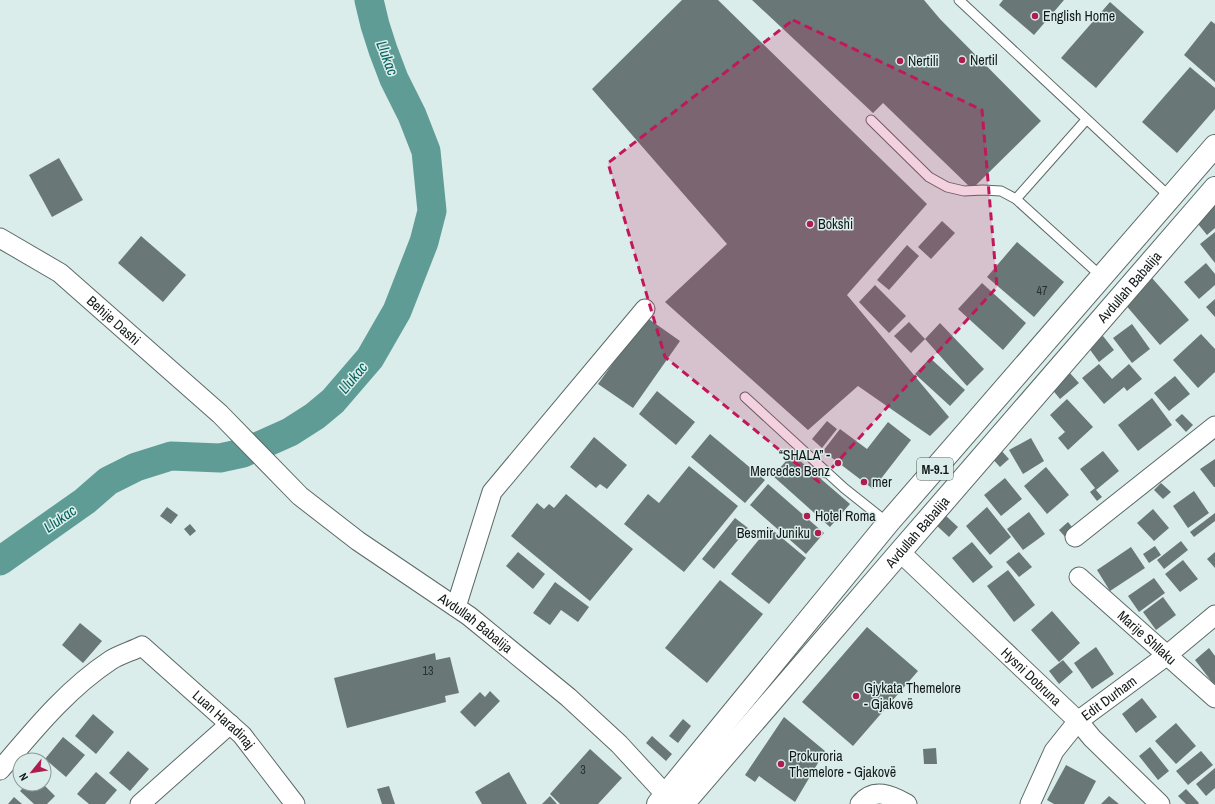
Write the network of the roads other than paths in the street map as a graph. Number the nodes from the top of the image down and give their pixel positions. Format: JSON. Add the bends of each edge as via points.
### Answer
{"nodes":[{"id":1,"x":959,"y":0,"type":"edge"},
{"id":2,"x":871,"y":120,"type":"dead end"},
{"id":3,"x":1086,"y":120,"type":"junction"},
{"id":4,"x":1215,"y":146,"type":"edge"},
{"id":5,"x":1215,"y":188,"type":"edge"},
{"id":6,"x":1170,"y":197,"type":"junction"},
{"id":7,"x":1016,"y":199,"type":"junction"},
{"id":8,"x":0,"y":238,"type":"edge"},
{"id":9,"x":1102,"y":276,"type":"junction"},
{"id":10,"x":645,"y":309,"type":"dead end"},
{"id":11,"x":745,"y":397,"type":"dead end"},
{"id":12,"x":1215,"y":426,"type":"edge"},
{"id":13,"x":271,"y":467,"type":"joint"},
{"id":14,"x":888,"y":523,"type":"junction"},
{"id":15,"x":1075,"y":537,"type":"dead end"},
{"id":16,"x":900,"y":552,"type":"junction"},
{"id":17,"x":1079,"y":577,"type":"dead end"},
{"id":18,"x":456,"y":607,"type":"junction"},
{"id":19,"x":1215,"y":615,"type":"edge"},
{"id":20,"x":1166,"y":656,"type":"junction"},
{"id":21,"x":1215,"y":698,"type":"edge"},
{"id":22,"x":1078,"y":721,"type":"junction"},
{"id":23,"x":230,"y":724,"type":"junction"},
{"id":24,"x":0,"y":770,"type":"edge"},
{"id":25,"x":669,"y":801,"type":"edge"},
{"id":26,"x":140,"y":804,"type":"edge"},
{"id":27,"x":295,"y":804,"type":"edge"},
{"id":28,"x":860,"y":804,"type":"edge"},
{"id":29,"x":907,"y":804,"type":"edge"},
{"id":30,"x":1030,"y":804,"type":"edge"},
{"id":31,"x":1160,"y":804,"type":"edge"}],
"edges":[{"from":1,"to":3,"type":"lane"},
{"from":2,"to":7,"type":"lane","via":[[929,176],[947,187],[964,191],[1001,191]]},
{"from":3,"to":6,"type":"lane"},
{"from":3,"to":7,"type":"lane"},
{"from":4,"to":6,"type":"main road","name":"Avdullah Babalija","number":"M-9.1"},
{"from":5,"to":16,"type":"main road","name":"Avdullah Babalija","number":"M-9.1"},
{"from":6,"to":9,"type":"main road","name":"Avdullah Babalija","number":"M-9.1"},
{"from":7,"to":9,"type":"lane"},
{"from":8,"to":13,"type":"street","name":"Behije Dashi","via":[[60,273],[220,414]]},
{"from":9,"to":14,"type":"main road","name":"Avdullah Babalija","number":"M-9.1"},
{"from":10,"to":18,"type":"street","via":[[492,492]]},
{"from":11,"to":14,"type":"lane","name":"Avdullah Babalija","via":[[844,488]]},
{"from":12,"to":15,"type":"street"},
{"from":13,"to":18,"type":"street","name":"Avdullah Babalija","via":[[300,496],[358,542]]},
{"from":14,"to":25,"type":"main road","name":"Avdullah Babalija","number":"M-9.1"},
{"from":16,"to":22,"type":"street","name":"Hysni Dobruna"},
{"from":16,"to":25,"type":"main road","name":"Avdullah Babalija","number":"M-9.1"},
{"from":17,"to":20,"type":"street","name":"Marije Shllaku"},
{"from":18,"to":25,"type":"street","name":"Avdullah Babalija","via":[[568,696],[619,744]]},
{"from":19,"to":20,"type":"street","name":"Edit Durham"},
{"from":20,"to":21,"type":"street","name":"Marije Shllaku"},
{"from":20,"to":22,"type":"street","name":"Edit Durham"},
{"from":22,"to":30,"type":"street","name":"Edit Durham","via":[[1054,751]]},
{"from":22,"to":31,"type":"street","name":"Hysni Dobruna"},
{"from":23,"to":24,"type":"street","name":"Luan Haradinaj","via":[[142,646],[113,660],[81,682],[45,717]]},
{"from":23,"to":26,"type":"street"},
{"from":23,"to":27,"type":"street","name":"Luan Haradinaj","via":[[242,735]]},
{"from":28,"to":29,"type":"street","via":[[866,798],[883,793]]}]}
